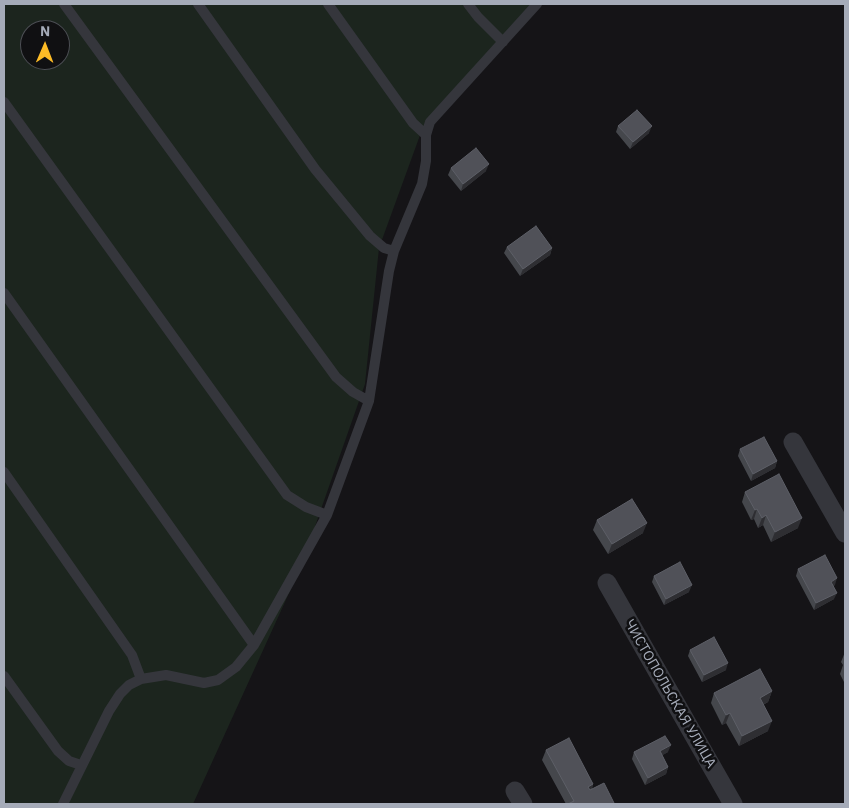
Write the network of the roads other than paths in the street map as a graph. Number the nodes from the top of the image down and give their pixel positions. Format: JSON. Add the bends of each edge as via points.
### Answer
{"nodes":[{"id":1,"x":64,"y":4,"type":"edge"},
{"id":2,"x":198,"y":4,"type":"edge"},
{"id":3,"x":328,"y":4,"type":"edge"},
{"id":4,"x":468,"y":4,"type":"edge"},
{"id":5,"x":537,"y":4,"type":"edge"},
{"id":6,"x":503,"y":42,"type":"junction"},
{"id":7,"x":4,"y":102,"type":"edge"},
{"id":8,"x":426,"y":135,"type":"junction"},
{"id":9,"x":394,"y":251,"type":"junction"},
{"id":10,"x":4,"y":294,"type":"edge"},
{"id":11,"x":368,"y":400,"type":"junction"},
{"id":12,"x":793,"y":442,"type":"dead end"},
{"id":13,"x":4,"y":472,"type":"edge"},
{"id":14,"x":327,"y":515,"type":"junction"},
{"id":15,"x":845,"y":533,"type":"edge"},
{"id":16,"x":607,"y":583,"type":"dead end"},
{"id":17,"x":254,"y":645,"type":"junction"},
{"id":18,"x":4,"y":676,"type":"edge"},
{"id":19,"x":141,"y":679,"type":"junction"},
{"id":20,"x":81,"y":766,"type":"junction"},
{"id":21,"x":64,"y":804,"type":"edge"},
{"id":22,"x":734,"y":804,"type":"edge"}],
"edges":[{"from":1,"to":11,"type":"lane","via":[[336,377]]},
{"from":2,"to":9,"type":"lane","via":[[321,176],[370,236],[384,248]]},
{"from":3,"to":8,"type":"lane","via":[[413,123]]},
{"from":4,"to":6,"type":"lane"},
{"from":5,"to":6,"type":"lane"},
{"from":6,"to":8,"type":"lane","via":[[430,122]]},
{"from":7,"to":14,"type":"lane","via":[[287,495]]},
{"from":8,"to":9,"type":"lane","via":[[422,184]]},
{"from":9,"to":11,"type":"lane"},
{"from":10,"to":17,"type":"lane"},
{"from":11,"to":14,"type":"lane"},
{"from":12,"to":15,"type":"street"},
{"from":13,"to":19,"type":"lane","via":[[132,655]]},
{"from":14,"to":17,"type":"lane"},
{"from":16,"to":22,"type":"street","name":"ЧИСТОПОЛЬСКАЯ УЛИЦА"},
{"from":17,"to":19,"type":"lane","via":[[236,667],[218,680],[204,684],[166,674]]},
{"from":18,"to":20,"type":"lane","via":[[58,751]]},
{"from":19,"to":20,"type":"lane","via":[[120,694]]},
{"from":20,"to":21,"type":"lane"}]}
